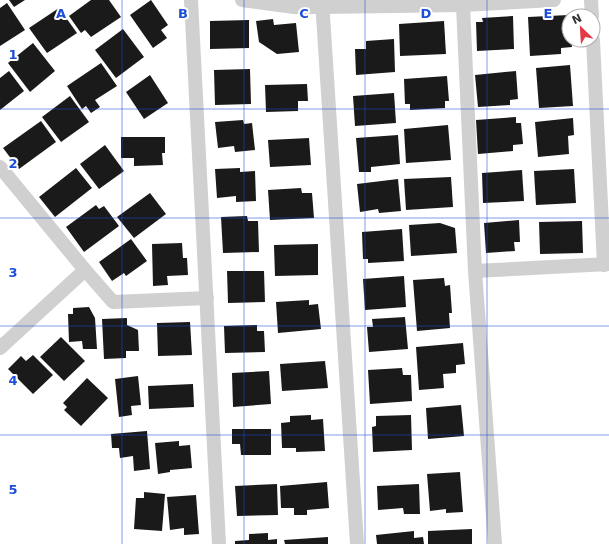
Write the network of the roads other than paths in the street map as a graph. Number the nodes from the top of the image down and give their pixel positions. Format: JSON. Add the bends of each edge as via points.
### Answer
{"nodes":[{"id":1,"x":191,"y":0,"type":"edge"},
{"id":2,"x":242,"y":0,"type":"edge"},
{"id":3,"x":554,"y":0,"type":"edge"},
{"id":4,"x":322,"y":3,"type":"edge"},
{"id":5,"x":463,"y":5,"type":"junction"},
{"id":6,"x":594,"y":48,"type":"edge"},
{"id":7,"x":0,"y":166,"type":"edge"},
{"id":8,"x":607,"y":264,"type":"edge"},
{"id":9,"x":85,"y":270,"type":"junction"},
{"id":10,"x":475,"y":271,"type":"junction"},
{"id":11,"x":207,"y":298,"type":"junction"},
{"id":12,"x":0,"y":348,"type":"edge"},
{"id":13,"x":219,"y":544,"type":"edge"},
{"id":14,"x":357,"y":544,"type":"edge"},
{"id":15,"x":495,"y":544,"type":"edge"}],
"edges":[{"from":1,"to":11,"type":"lane"},
{"from":2,"to":4,"type":"lane","via":[[294,7]]},
{"from":3,"to":5,"type":"lane"},
{"from":4,"to":5,"type":"lane"},
{"from":4,"to":14,"type":"lane"},
{"from":5,"to":10,"type":"lane"},
{"from":6,"to":8,"type":"lane"},
{"from":7,"to":9,"type":"lane"},
{"from":8,"to":10,"type":"lane"},
{"from":9,"to":11,"type":"lane","via":[[113,302]]},
{"from":9,"to":12,"type":"lane"},
{"from":10,"to":15,"type":"lane"},
{"from":11,"to":13,"type":"lane"}]}
